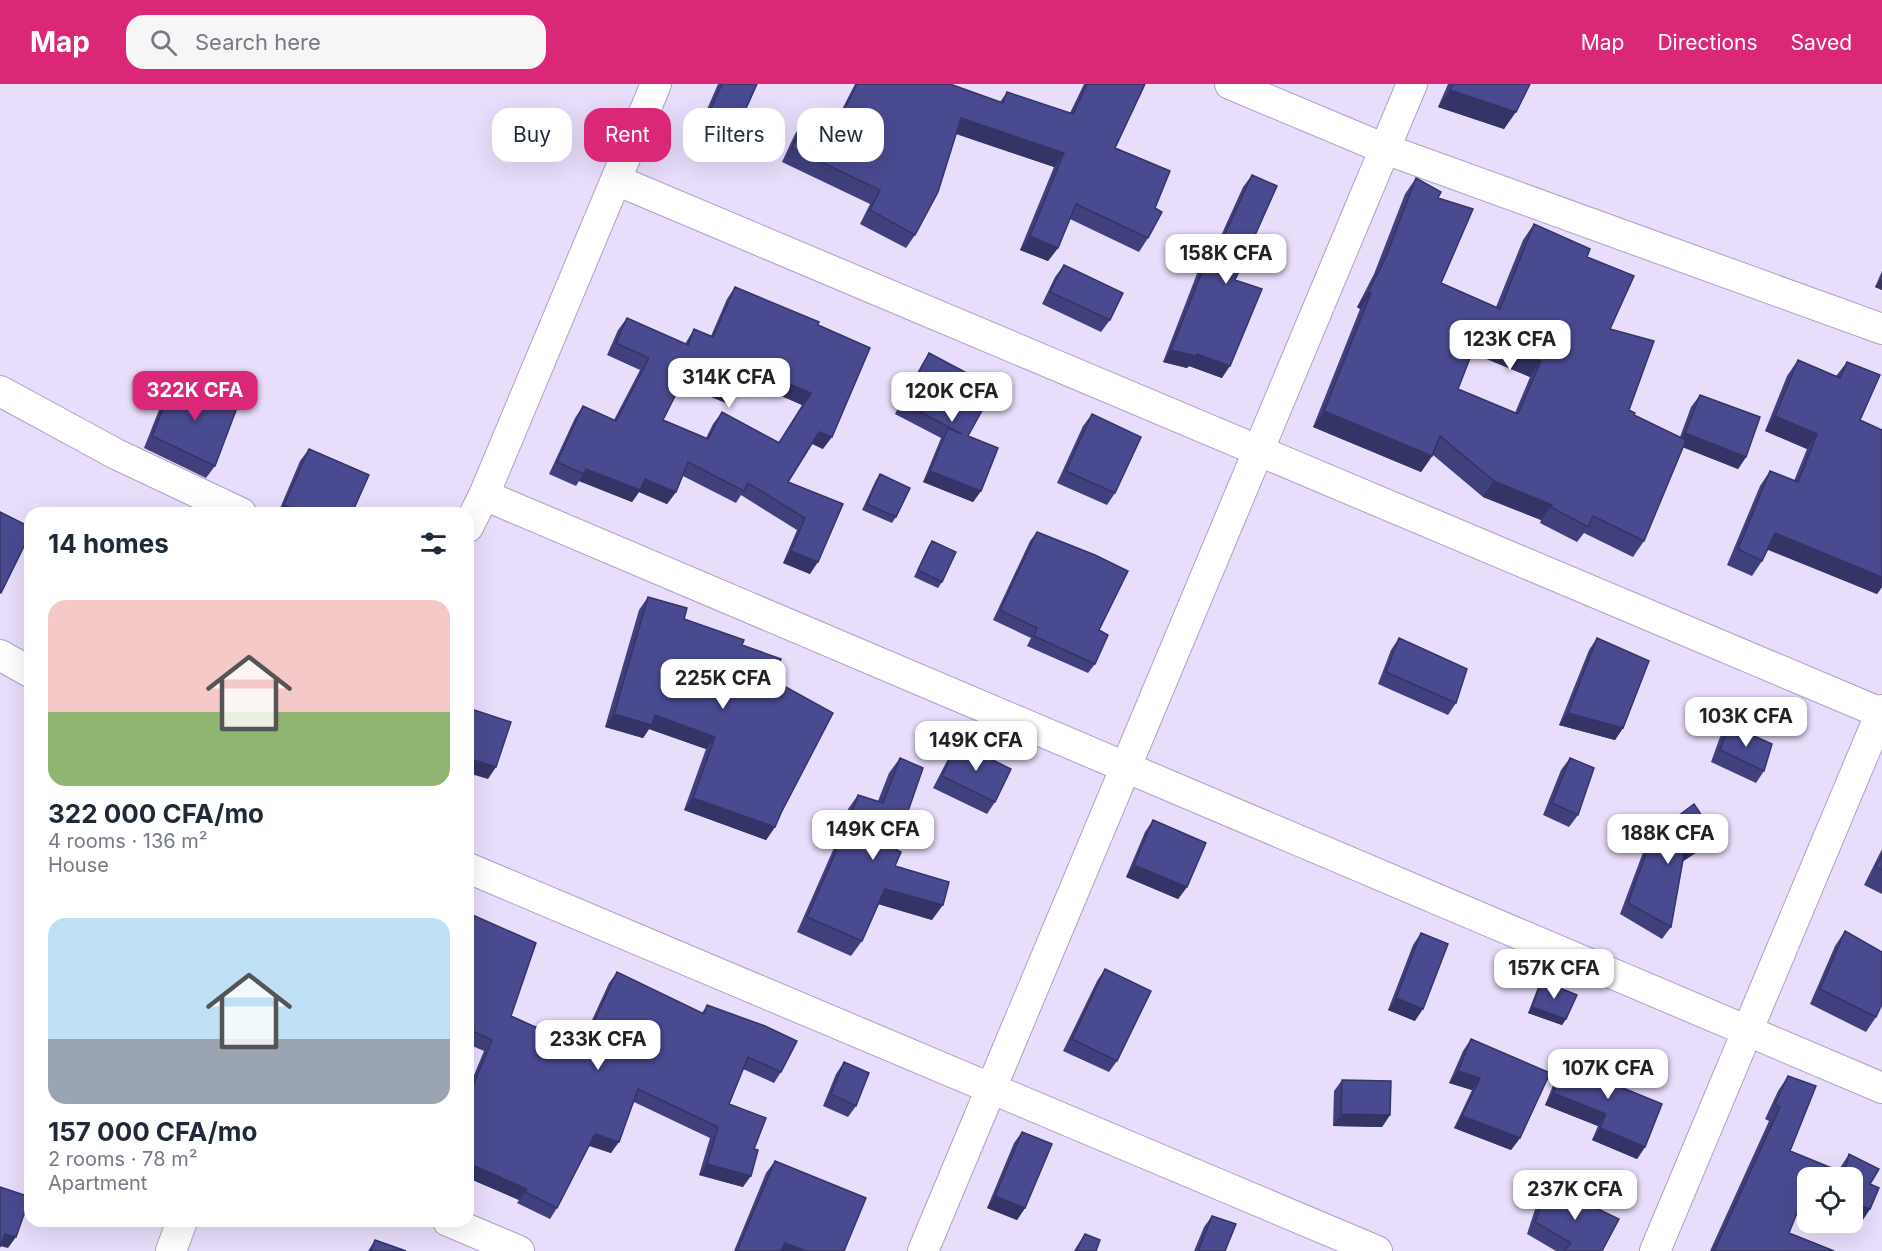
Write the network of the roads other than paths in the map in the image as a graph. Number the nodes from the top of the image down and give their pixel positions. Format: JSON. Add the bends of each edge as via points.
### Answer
{"nodes":[{"id":1,"x":1230,"y":84,"type":"edge"},
{"id":2,"x":1412,"y":84,"type":"edge"},
{"id":3,"x":652,"y":85,"type":"edge"},
{"id":4,"x":1385,"y":149,"type":"junction"},
{"id":5,"x":616,"y":180,"type":"junction"},
{"id":6,"x":1882,"y":329,"type":"edge"},
{"id":7,"x":0,"y":391,"type":"edge"},
{"id":8,"x":1259,"y":451,"type":"junction"},
{"id":9,"x":484,"y":495,"type":"junction"},
{"id":10,"x":228,"y":507,"type":"edge"},
{"id":11,"x":474,"y":515,"type":"edge"},
{"id":12,"x":0,"y":655,"type":"edge"},
{"id":13,"x":24,"y":669,"type":"edge"},
{"id":14,"x":1881,"y":711,"type":"edge"},
{"id":15,"x":1126,"y":767,"type":"junction"},
{"id":16,"x":474,"y":871,"type":"edge"},
{"id":17,"x":1748,"y":1030,"type":"junction"},
{"id":18,"x":1882,"y":1088,"type":"edge"},
{"id":19,"x":991,"y":1089,"type":"junction"},
{"id":20,"x":180,"y":1227,"type":"edge"},
{"id":21,"x":462,"y":1227,"type":"edge"},
{"id":22,"x":171,"y":1251,"type":"edge"},
{"id":23,"x":519,"y":1251,"type":"edge"},
{"id":24,"x":923,"y":1251,"type":"edge"},
{"id":25,"x":1377,"y":1251,"type":"edge"},
{"id":26,"x":1655,"y":1251,"type":"edge"}],
"edges":[{"from":1,"to":4,"type":"street"},
{"from":2,"to":4,"type":"street"},
{"from":3,"to":5,"type":"street"},
{"from":4,"to":6,"type":"street"},
{"from":4,"to":8,"type":"street"},
{"from":5,"to":8,"type":"street"},
{"from":5,"to":9,"type":"street"},
{"from":7,"to":10,"type":"street","via":[[116,454]]},
{"from":8,"to":14,"type":"street"},
{"from":8,"to":15,"type":"street"},
{"from":9,"to":11,"type":"street"},
{"from":9,"to":15,"type":"street"},
{"from":12,"to":13,"type":"street"},
{"from":14,"to":17,"type":"street"},
{"from":15,"to":17,"type":"street"},
{"from":15,"to":19,"type":"street"},
{"from":16,"to":19,"type":"street"},
{"from":17,"to":18,"type":"street"},
{"from":17,"to":26,"type":"street"},
{"from":19,"to":24,"type":"street"},
{"from":19,"to":25,"type":"street"},
{"from":20,"to":22,"type":"street"},
{"from":21,"to":23,"type":"street"}]}
